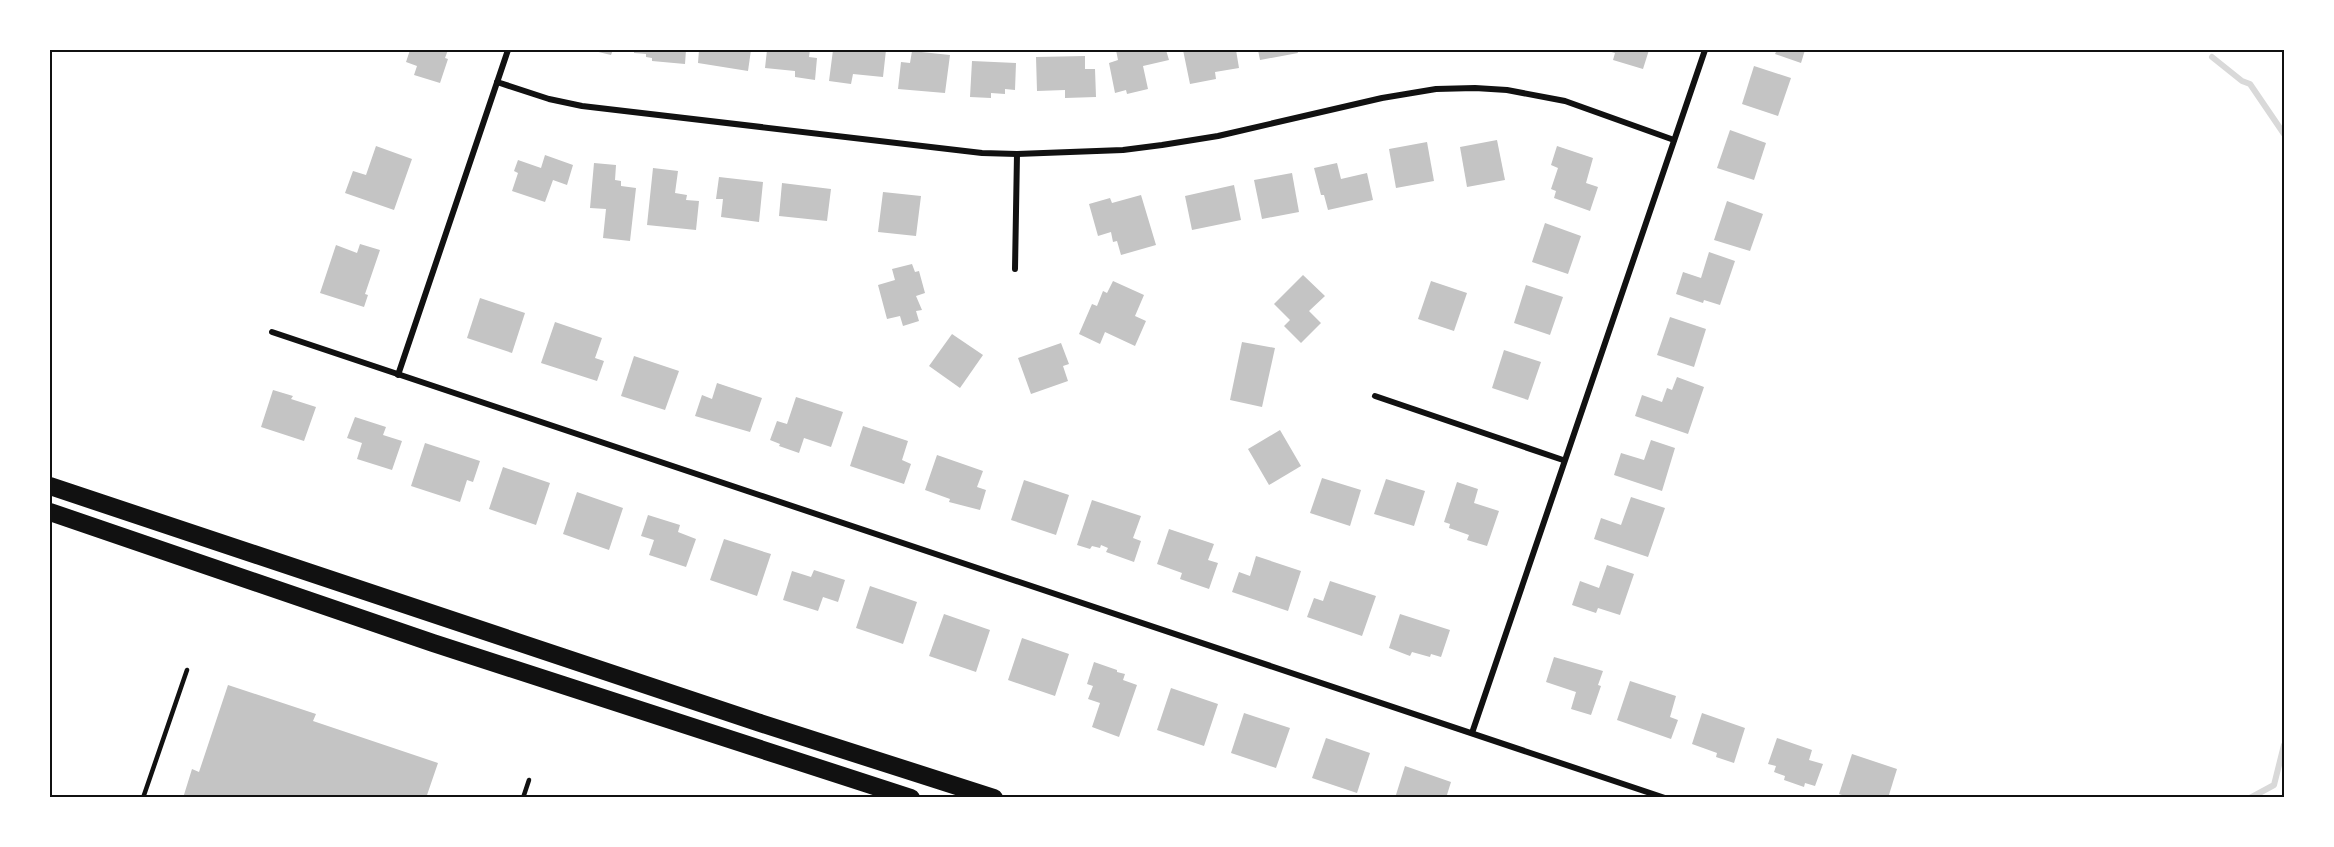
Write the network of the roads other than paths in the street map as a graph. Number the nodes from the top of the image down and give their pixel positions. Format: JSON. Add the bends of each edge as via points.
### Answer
{"nodes":[{"id":1,"x":508,"y":50,"type":"edge"},
{"id":2,"x":1705,"y":50,"type":"edge"},
{"id":3,"x":497,"y":82,"type":"junction"},
{"id":4,"x":1674,"y":140,"type":"junction"},
{"id":5,"x":1017,"y":154,"type":"junction"},
{"id":6,"x":1015,"y":269,"type":"dead end"},
{"id":7,"x":272,"y":332,"type":"dead end"},
{"id":8,"x":398,"y":375,"type":"junction"},
{"id":9,"x":1375,"y":396,"type":"dead end"},
{"id":10,"x":1563,"y":460,"type":"junction"},
{"id":11,"x":50,"y":486,"type":"edge"},
{"id":12,"x":50,"y":512,"type":"edge"},
{"id":13,"x":187,"y":670,"type":"dead end"},
{"id":14,"x":1472,"y":733,"type":"junction"},
{"id":15,"x":529,"y":780,"type":"dead end"},
{"id":16,"x":143,"y":798,"type":"edge"},
{"id":17,"x":523,"y":798,"type":"edge"},
{"id":18,"x":911,"y":798,"type":"edge"},
{"id":19,"x":994,"y":798,"type":"edge"},
{"id":20,"x":1665,"y":798,"type":"edge"}],
"edges":[{"from":1,"to":3,"type":"street"},
{"from":2,"to":4,"type":"street"},
{"from":3,"to":5,"type":"street","via":[[549,99],[632,113]]},
{"from":3,"to":8,"type":"street"},
{"from":4,"to":5,"type":"street","via":[[1565,101],[1475,88],[1436,89],[1383,98],[1162,145]]},
{"from":4,"to":10,"type":"street"},
{"from":5,"to":6,"type":"street"},
{"from":7,"to":8,"type":"street"},
{"from":8,"to":14,"type":"street"},
{"from":9,"to":10,"type":"street"},
{"from":10,"to":14,"type":"street"},
{"from":11,"to":19,"type":"highway"},
{"from":12,"to":18,"type":"highway","via":[[434,643]]},
{"from":13,"to":16,"type":"lane"},
{"from":14,"to":20,"type":"street"},
{"from":15,"to":17,"type":"lane"}]}
